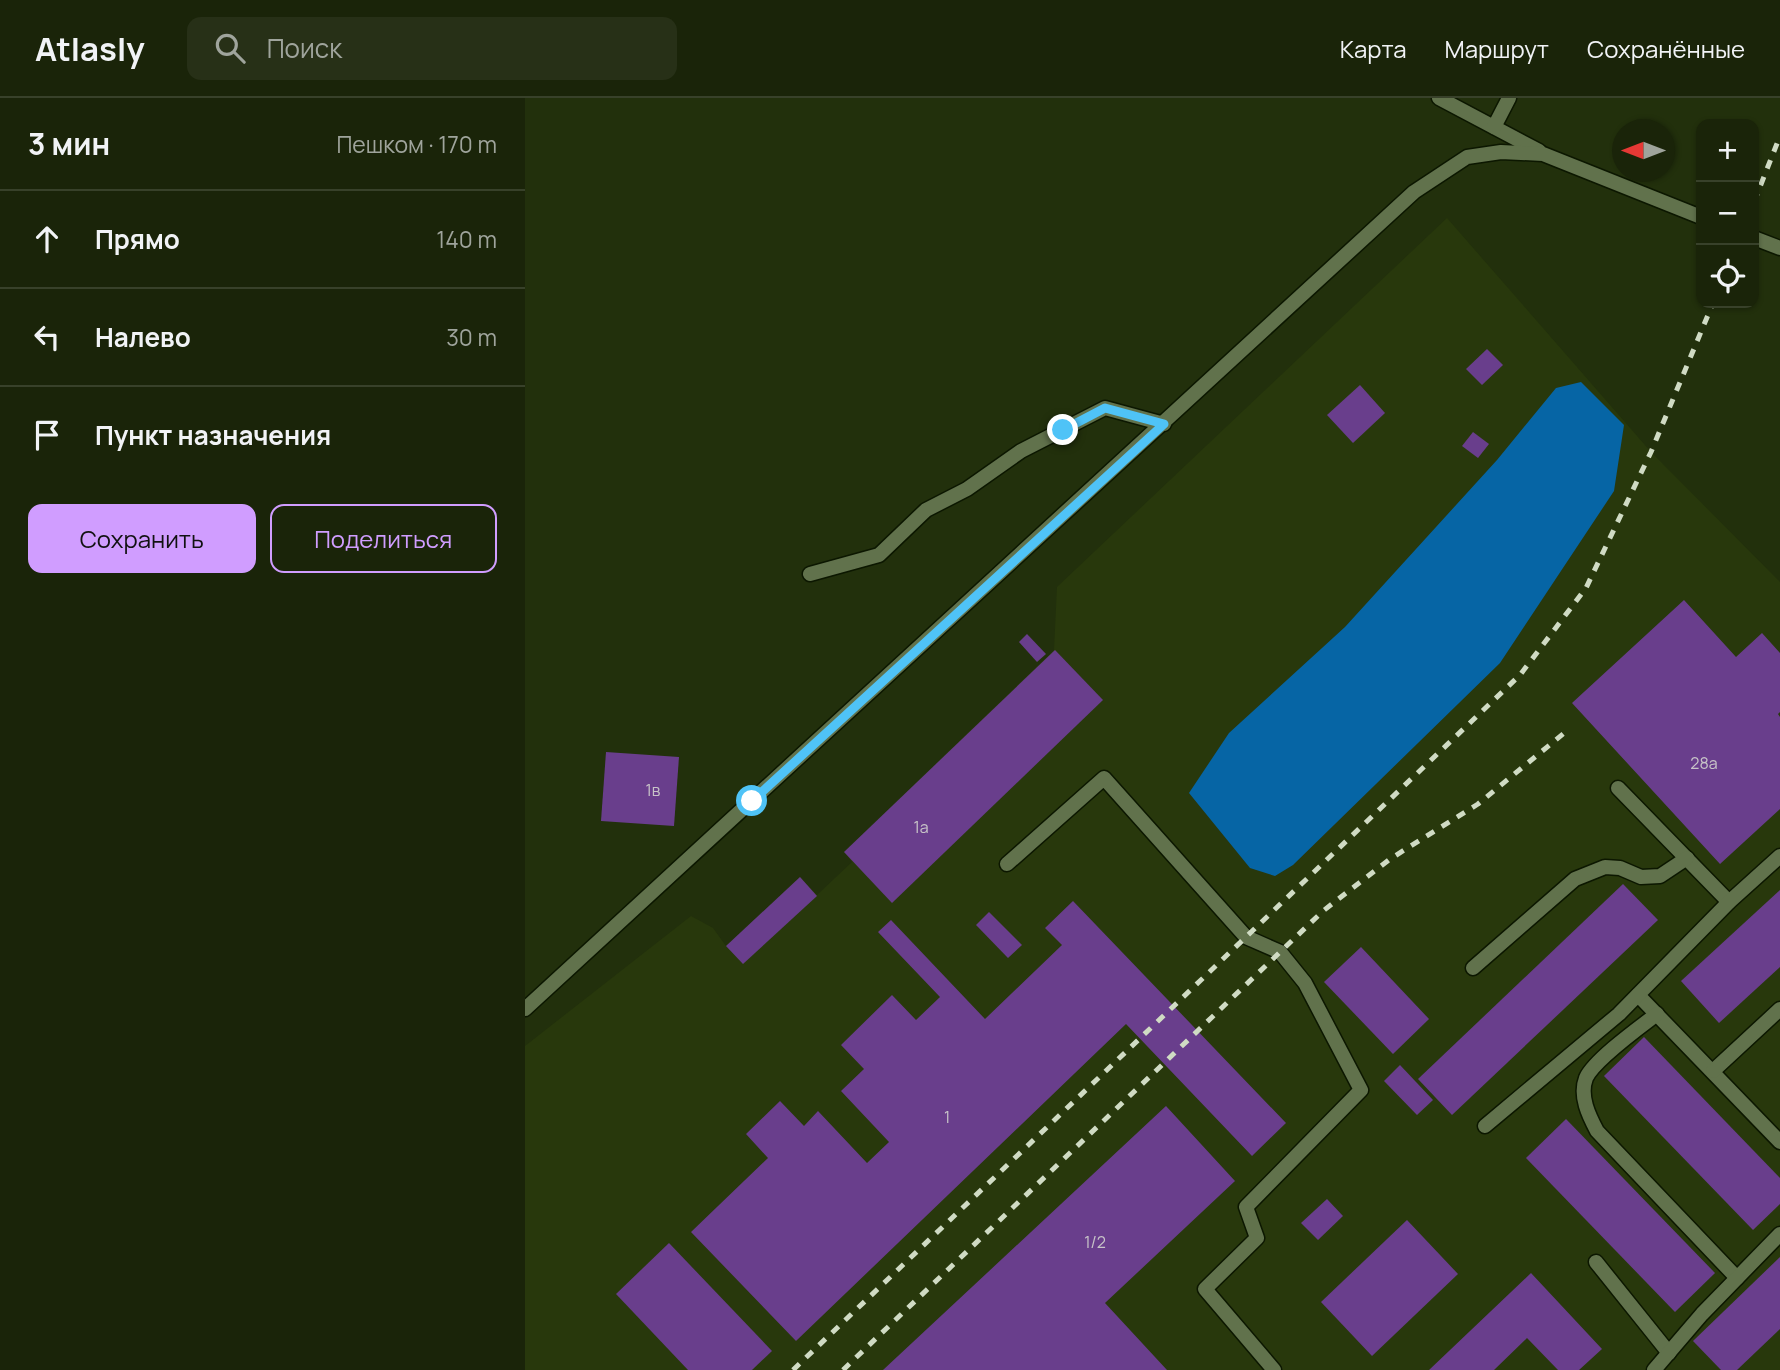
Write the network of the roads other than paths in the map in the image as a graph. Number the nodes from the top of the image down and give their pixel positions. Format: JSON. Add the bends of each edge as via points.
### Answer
{"nodes":[{"id":1,"x":1439,"y":98,"type":"edge"},
{"id":2,"x":1509,"y":98,"type":"edge"},
{"id":3,"x":1494,"y":127,"type":"junction"},
{"id":4,"x":1543,"y":154,"type":"junction"},
{"id":5,"x":1696,"y":215,"type":"edge"},
{"id":6,"x":1759,"y":240,"type":"edge"},
{"id":7,"x":1780,"y":248,"type":"edge"},
{"id":8,"x":1164,"y":424,"type":"junction"},
{"id":9,"x":810,"y":574,"type":"dead end"},
{"id":10,"x":1618,"y":788,"type":"dead end"},
{"id":11,"x":1780,"y":856,"type":"edge"},
{"id":12,"x":1687,"y":858,"type":"junction"},
{"id":13,"x":1007,"y":864,"type":"dead end"},
{"id":14,"x":1729,"y":902,"type":"junction"},
{"id":15,"x":1473,"y":968,"type":"dead end"},
{"id":16,"x":1638,"y":995,"type":"junction"},
{"id":17,"x":525,"y":1009,"type":"edge"},
{"id":18,"x":1780,"y":1009,"type":"edge"},
{"id":19,"x":1657,"y":1014,"type":"junction"},
{"id":20,"x":1713,"y":1071,"type":"junction"},
{"id":21,"x":1485,"y":1126,"type":"dead end"},
{"id":22,"x":1780,"y":1142,"type":"edge"},
{"id":23,"x":1780,"y":1234,"type":"edge"},
{"id":24,"x":1596,"y":1262,"type":"dead end"},
{"id":25,"x":1737,"y":1278,"type":"junction"},
{"id":26,"x":1669,"y":1353,"type":"junction"},
{"id":27,"x":1274,"y":1370,"type":"edge"},
{"id":28,"x":1654,"y":1370,"type":"edge"}],
"edges":[{"from":1,"to":3,"type":"lane"},
{"from":2,"to":3,"type":"lane"},
{"from":3,"to":4,"type":"lane"},
{"from":4,"to":5,"type":"lane"},
{"from":4,"to":8,"type":"lane","via":[[1501,152],[1467,157],[1414,192]]},
{"from":6,"to":7,"type":"lane"},
{"from":8,"to":9,"type":"lane","via":[[1105,408],[1021,451],[967,489],[926,510],[879,555]]},
{"from":8,"to":17,"type":"lane"},
{"from":10,"to":12,"type":"lane"},
{"from":11,"to":14,"type":"lane"},
{"from":12,"to":14,"type":"lane"},
{"from":12,"to":15,"type":"lane","via":[[1660,876],[1641,877],[1605,867],[1575,879]]},
{"from":13,"to":27,"type":"lane","via":[[1104,779],[1246,937],[1280,952],[1305,982],[1361,1090],[1246,1208],[1257,1238],[1205,1289]]},
{"from":14,"to":16,"type":"lane"},
{"from":16,"to":19,"type":"lane"},
{"from":16,"to":21,"type":"lane"},
{"from":18,"to":20,"type":"lane"},
{"from":19,"to":20,"type":"lane"},
{"from":19,"to":25,"type":"lane","via":[[1586,1079],[1586,1111],[1597,1131]]},
{"from":20,"to":22,"type":"lane"},
{"from":23,"to":25,"type":"lane"},
{"from":24,"to":26,"type":"lane"},
{"from":25,"to":26,"type":"lane"},
{"from":26,"to":28,"type":"lane"}]}
